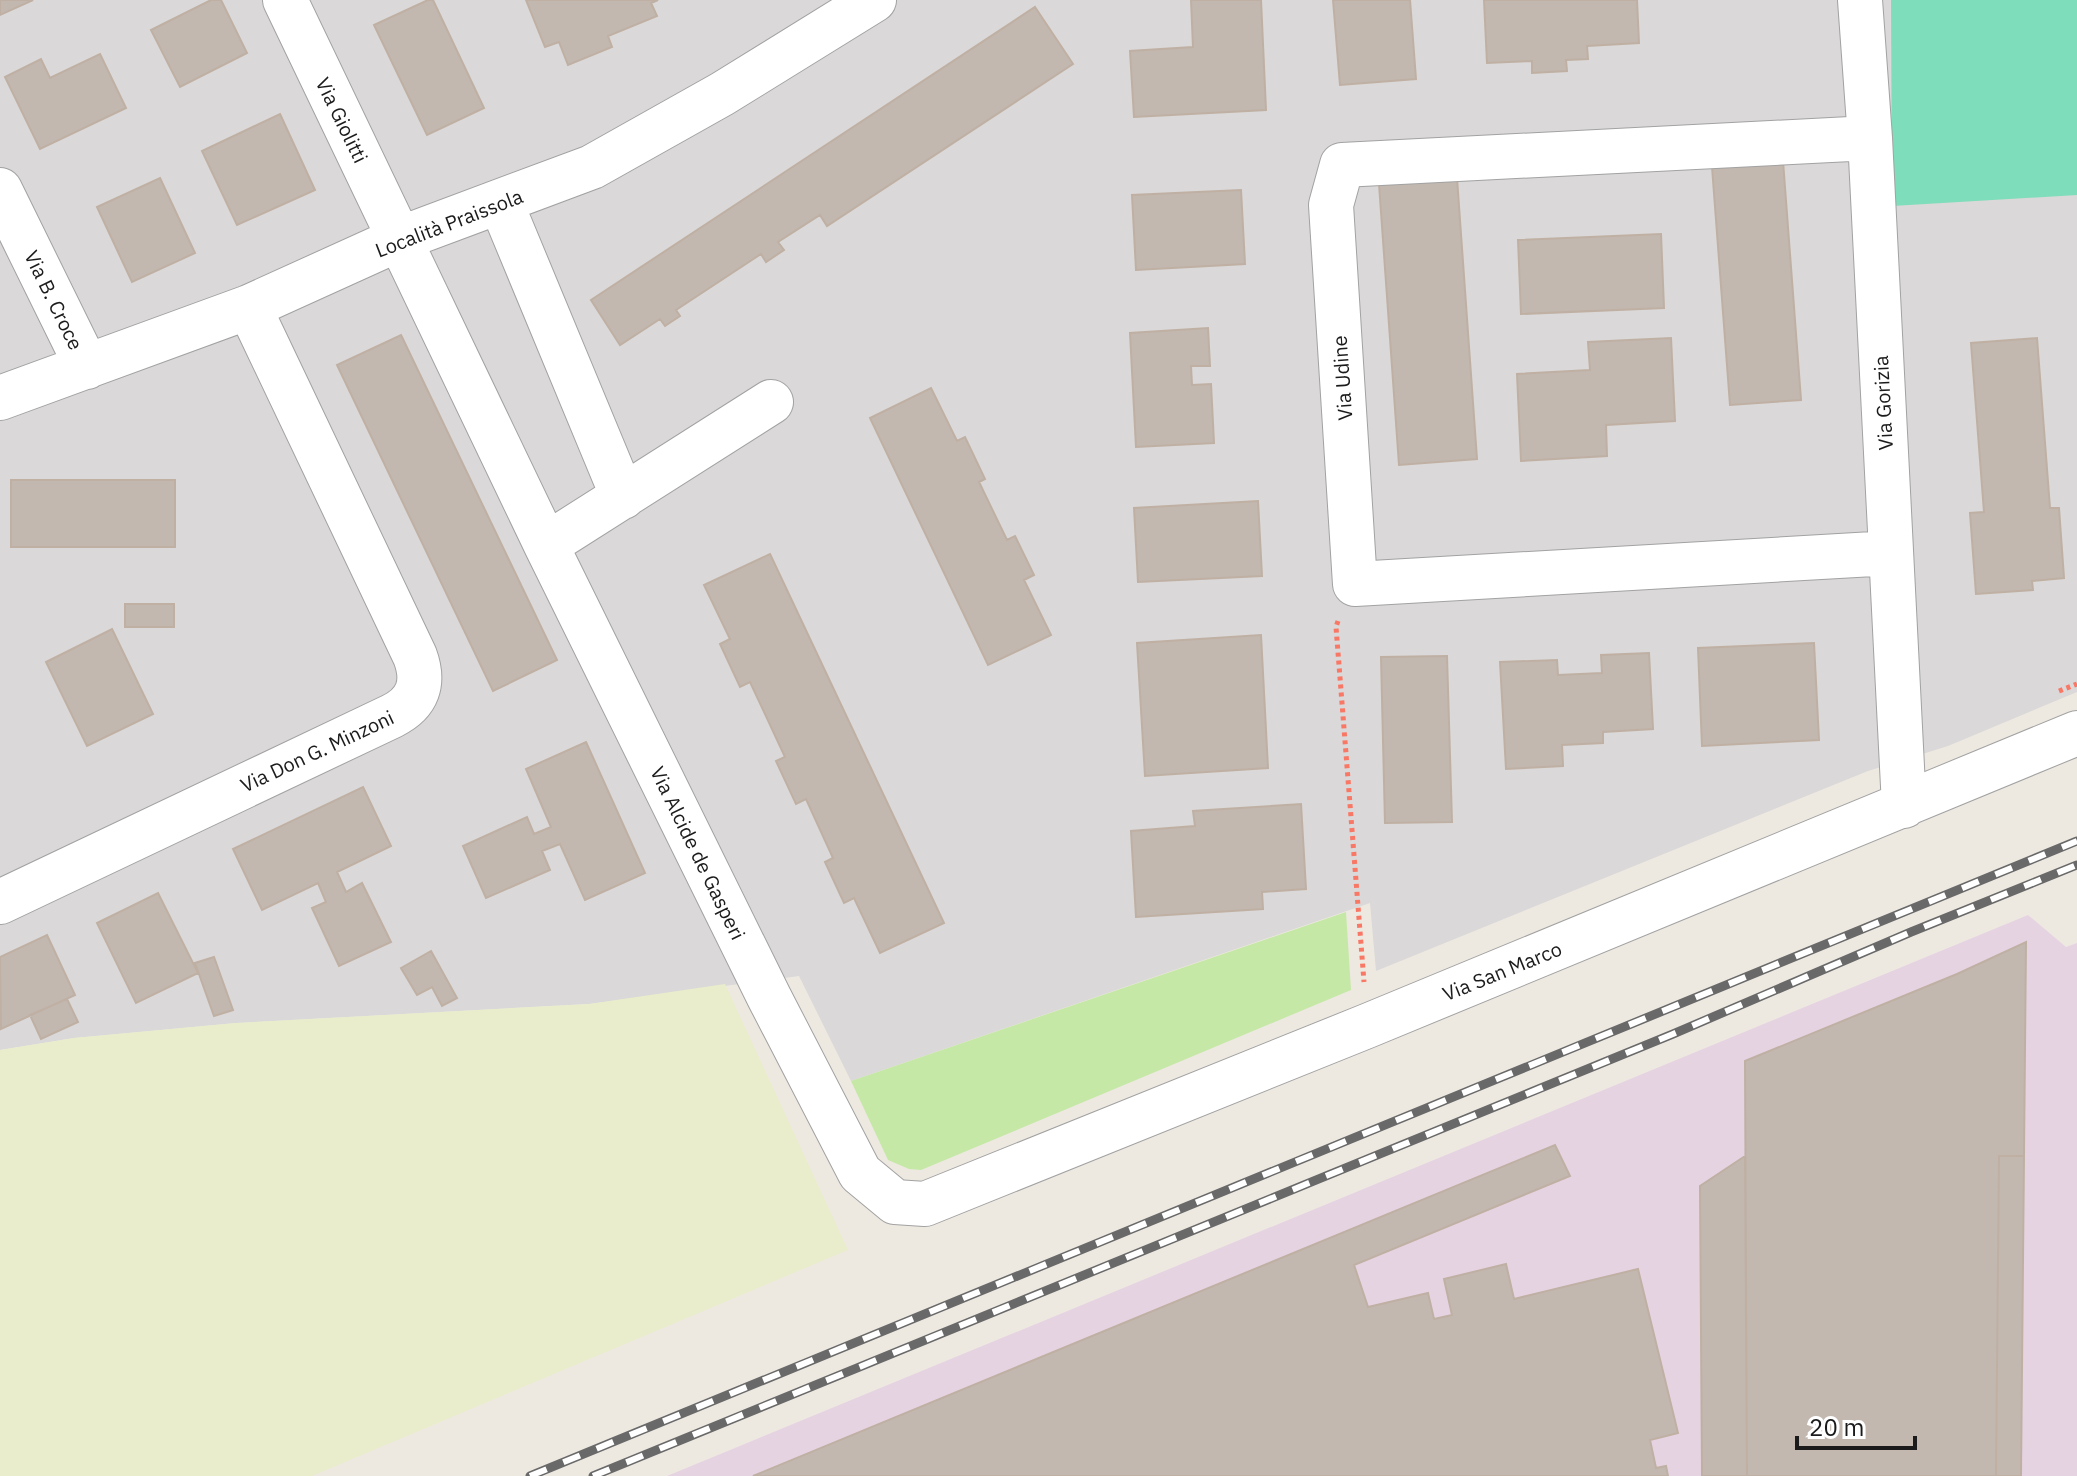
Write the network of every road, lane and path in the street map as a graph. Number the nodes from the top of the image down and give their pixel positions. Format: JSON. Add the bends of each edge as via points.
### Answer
{"nodes":[{"id":1,"x":285,"y":0,"type":"edge"},
{"id":2,"x":874,"y":0,"type":"edge"},
{"id":3,"x":1860,"y":0,"type":"edge"},
{"id":4,"x":1870,"y":138,"type":"junction"},
{"id":5,"x":0,"y":190,"type":"edge"},
{"id":6,"x":501,"y":203,"type":"junction"},
{"id":7,"x":399,"y":239,"type":"junction"},
{"id":8,"x":249,"y":307,"type":"junction"},
{"id":9,"x":87,"y":367,"type":"junction"},
{"id":10,"x":0,"y":398,"type":"edge"},
{"id":11,"x":771,"y":402,"type":"dead end"},
{"id":12,"x":623,"y":497,"type":"junction"},
{"id":13,"x":546,"y":545,"type":"junction"},
{"id":14,"x":1891,"y":553,"type":"junction"},
{"id":15,"x":1355,"y":584,"type":"junction"},
{"id":16,"x":2077,"y":733,"type":"edge"},
{"id":17,"x":1904,"y":806,"type":"junction"},
{"id":18,"x":0,"y":902,"type":"edge"},
{"id":19,"x":1367,"y":1026,"type":"junction"},
{"id":20,"x":925,"y":1204,"type":"joint"}],
"edges":[{"from":1,"to":7,"type":"street","name":"Via Giolitti"},
{"from":2,"to":6,"type":"street","name":"Località Praissola","via":[[592,167]]},
{"from":3,"to":4,"type":"street","name":"Via Gorizia"},
{"from":4,"to":14,"type":"street","name":"Via Gorizia"},
{"from":4,"to":15,"type":"street","name":"Via Udine","via":[[1342,165],[1331,205]]},
{"from":5,"to":9,"type":"street","name":"Via B. Croce"},
{"from":6,"to":7,"type":"street","name":"Località Praissola"},
{"from":6,"to":12,"type":"street"},
{"from":7,"to":8,"type":"street","name":"Località Praissola"},
{"from":7,"to":13,"type":"street","name":"Via Giolitti"},
{"from":8,"to":9,"type":"street","name":"Località Praissola"},
{"from":8,"to":18,"type":"street","name":"Via Don G. Minzoni","via":[[415,656],[420,686],[404,710]]},
{"from":9,"to":10,"type":"street","name":"Località Praissola"},
{"from":11,"to":12,"type":"street"},
{"from":12,"to":13,"type":"street"},
{"from":13,"to":20,"type":"street","name":"Via Alcide de Gasperi","via":[[860,1173],[895,1202]]},
{"from":14,"to":15,"type":"street"},
{"from":14,"to":17,"type":"street","name":"Via Gorizia"},
{"from":15,"to":19,"type":"path","via":[[1336,627]]},
{"from":16,"to":17,"type":"street","name":"Via San Marco"},
{"from":17,"to":19,"type":"street","name":"Via San Marco"},
{"from":19,"to":20,"type":"street","name":"Via San Marco"}]}
